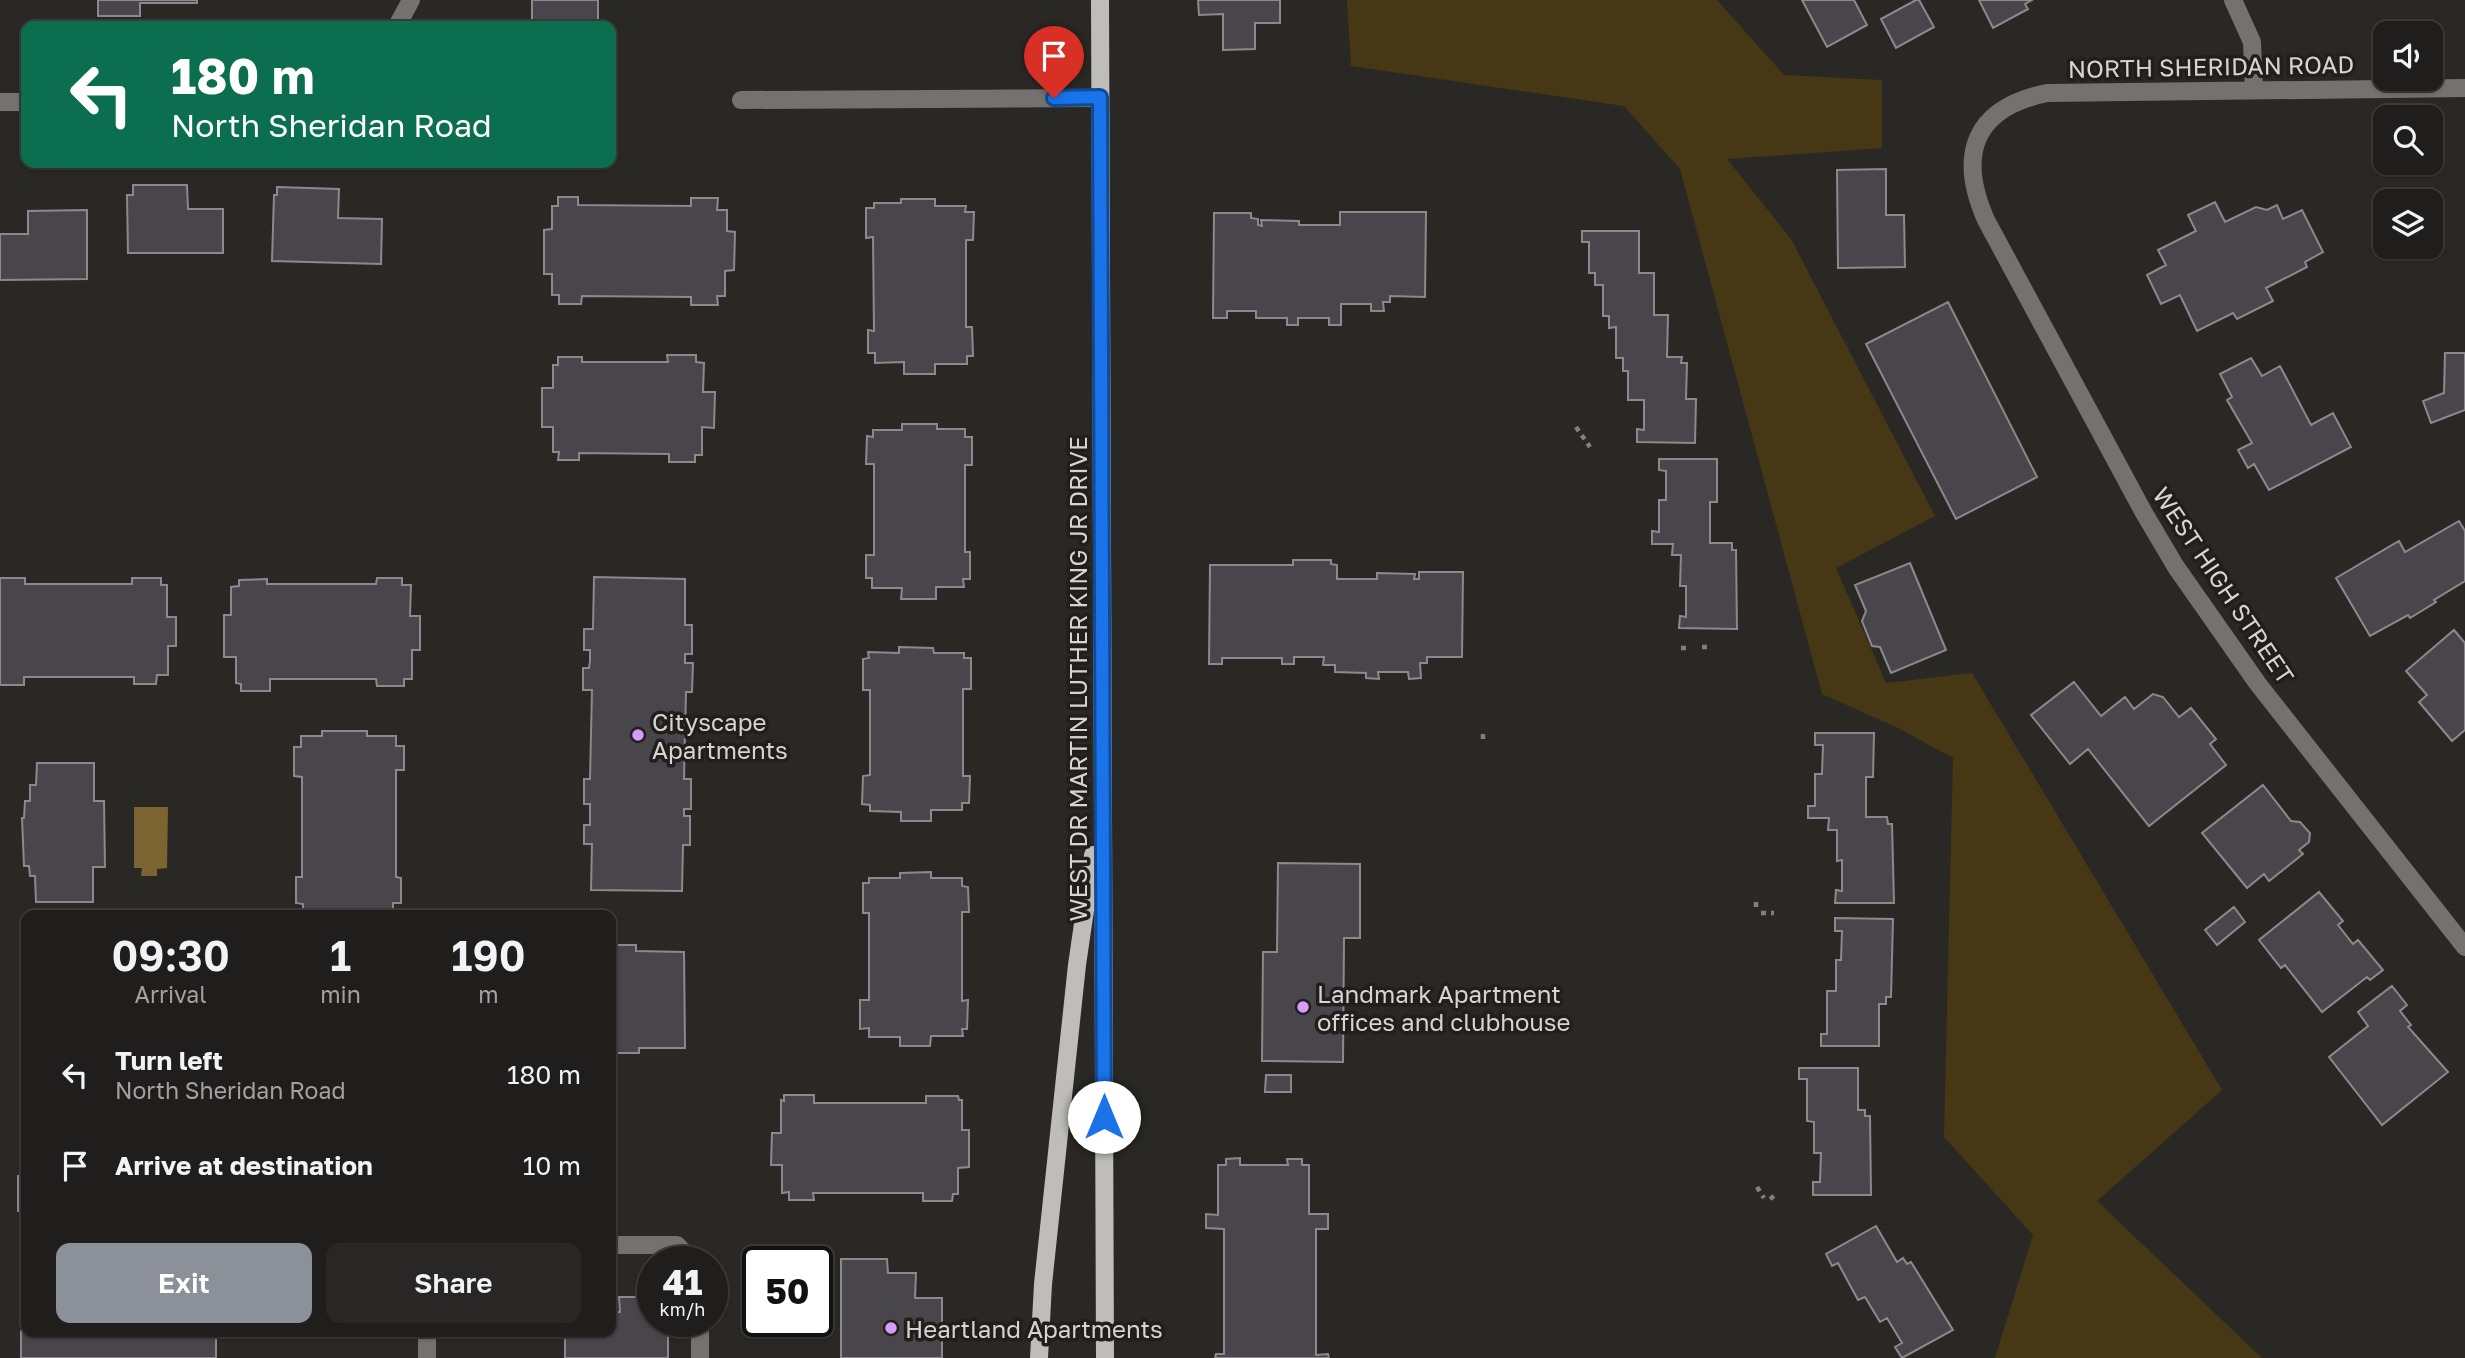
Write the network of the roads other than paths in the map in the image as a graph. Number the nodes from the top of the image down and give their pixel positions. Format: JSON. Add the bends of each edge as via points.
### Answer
{"nodes":[{"id":1,"x":411,"y":0,"type":"edge"},
{"id":2,"x":1100,"y":0,"type":"edge"},
{"id":3,"x":2233,"y":0,"type":"edge"},
{"id":4,"x":400,"y":21,"type":"edge"},
{"id":5,"x":2465,"y":88,"type":"edge"},
{"id":6,"x":2254,"y":90,"type":"junction"},
{"id":7,"x":1100,"y":97,"type":"junction"},
{"id":8,"x":741,"y":100,"type":"dead end"},
{"id":9,"x":0,"y":102,"type":"edge"},
{"id":10,"x":21,"y":102,"type":"edge"},
{"id":11,"x":1976,"y":141,"type":"joint"},
{"id":12,"x":1102,"y":796,"type":"junction"},
{"id":13,"x":2465,"y":947,"type":"edge"},
{"id":14,"x":616,"y":1245,"type":"edge"},
{"id":15,"x":678,"y":1246,"type":"edge"},
{"id":16,"x":427,"y":1337,"type":"edge"},
{"id":17,"x":700,"y":1337,"type":"edge"},
{"id":18,"x":427,"y":1358,"type":"edge"},
{"id":19,"x":700,"y":1358,"type":"edge"},
{"id":20,"x":1039,"y":1358,"type":"edge"},
{"id":21,"x":1105,"y":1358,"type":"edge"}],
"edges":[{"from":1,"to":4,"type":"street"},
{"from":2,"to":7,"type":"main road","name":"WEST DR MARTIN LUTHER KING JR DRIVE"},
{"from":3,"to":6,"type":"street","via":[[2252,43]]},
{"from":5,"to":6,"type":"street","name":"NORTH SHERIDAN ROAD"},
{"from":6,"to":11,"type":"street","name":"NORTH SHERIDAN ROAD","via":[[2047,93],[2026,97],[1995,113]]},
{"from":7,"to":8,"type":"street"},
{"from":7,"to":12,"type":"main road","name":"WEST DR MARTIN LUTHER KING JR DRIVE"},
{"from":9,"to":10,"type":"street"},
{"from":11,"to":13,"type":"street","name":"WEST HIGH STREET","via":[[1972,177],[1986,220],[2176,567],[2258,684]]},
{"from":12,"to":20,"type":"main road","via":[[1077,965]]},
{"from":12,"to":21,"type":"main road","name":"WEST DR MARTIN LUTHER KING JR DRIVE"},
{"from":14,"to":15,"type":"street"},
{"from":16,"to":18,"type":"street"},
{"from":17,"to":19,"type":"street"}]}
